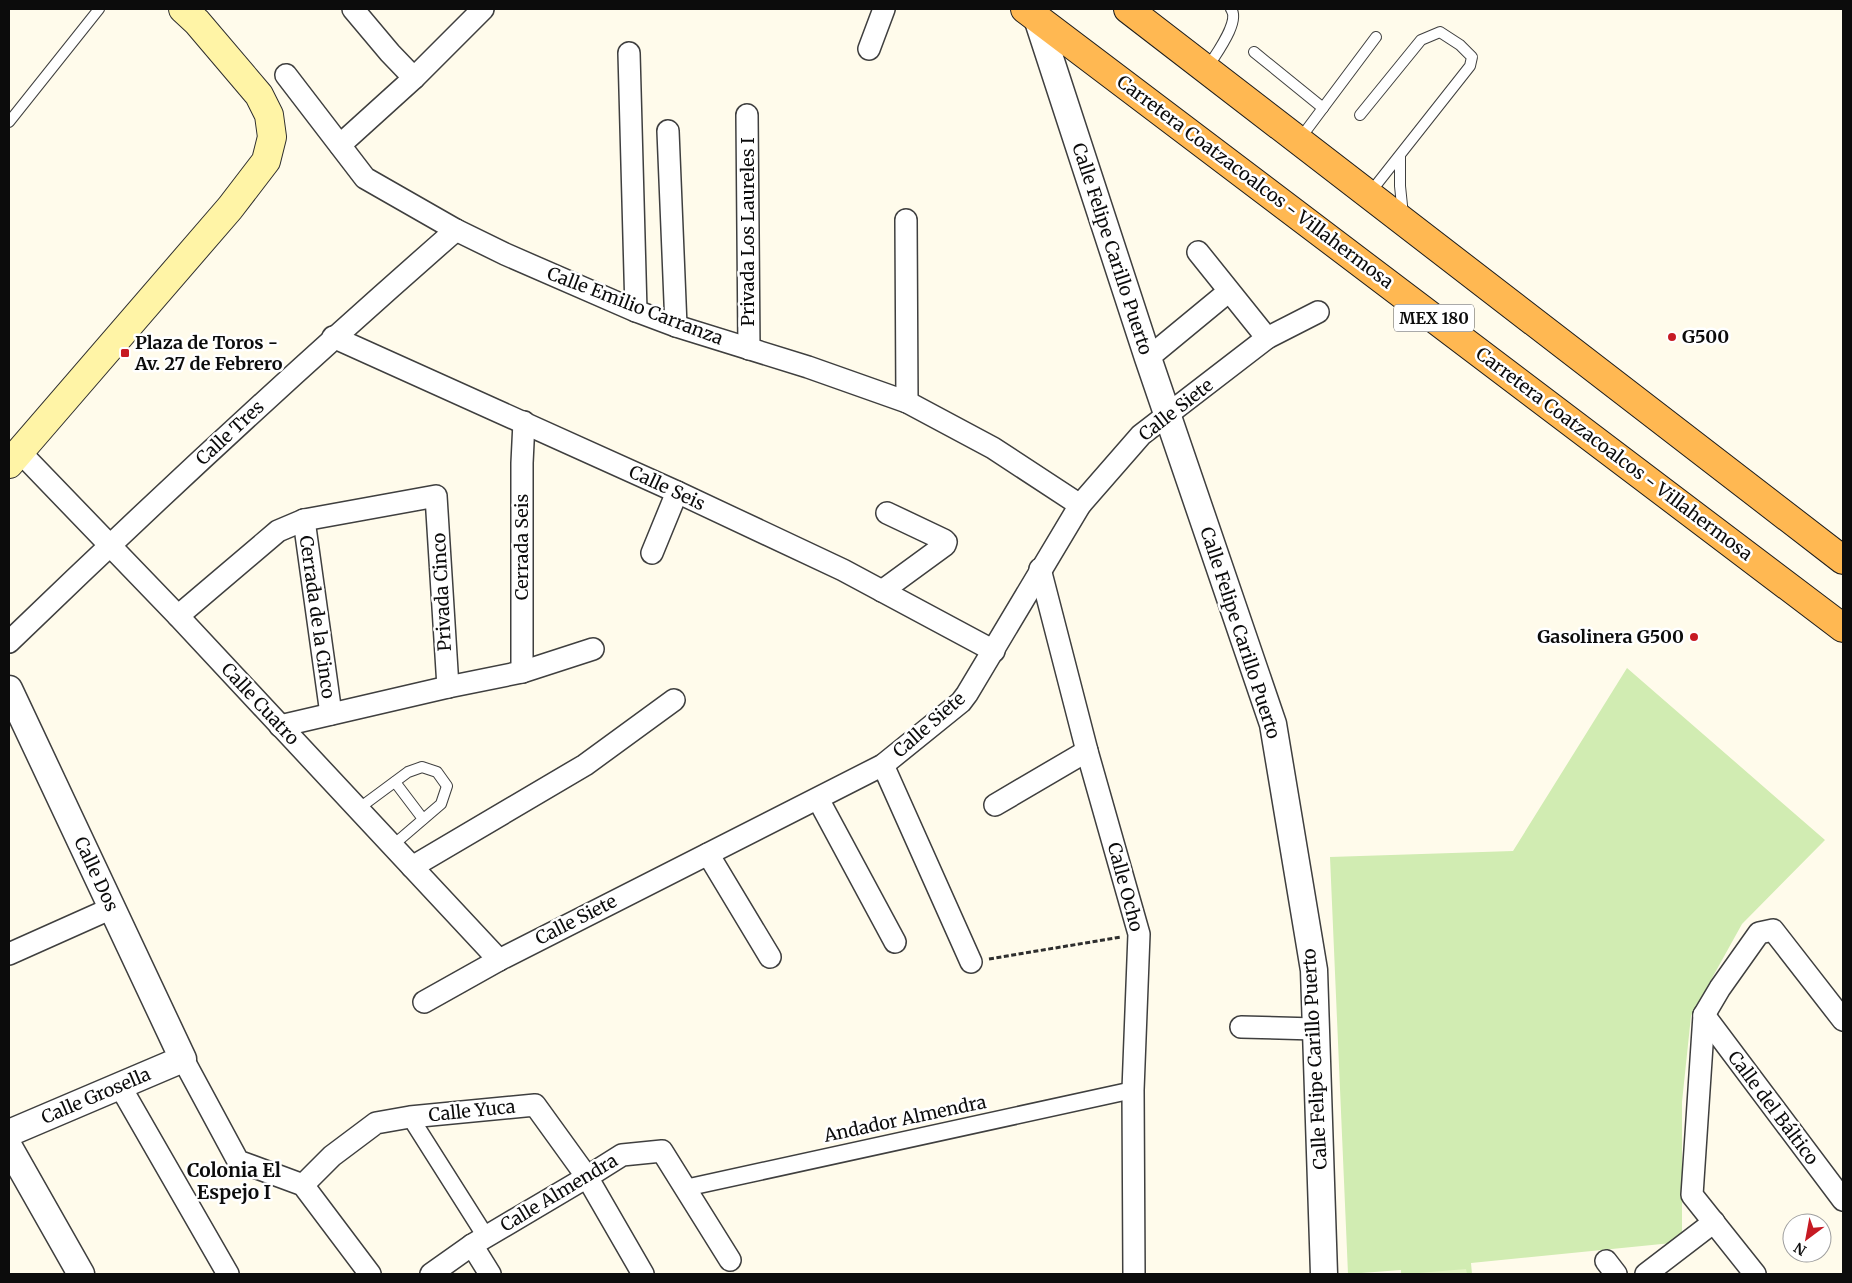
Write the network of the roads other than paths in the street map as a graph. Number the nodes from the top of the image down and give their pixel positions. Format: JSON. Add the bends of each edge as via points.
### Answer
{"nodes":[{"id":1,"x":99,"y":9,"type":"edge"},
{"id":2,"x":354,"y":9,"type":"edge"},
{"id":3,"x":483,"y":9,"type":"edge"},
{"id":4,"x":884,"y":9,"type":"edge"},
{"id":5,"x":1128,"y":9,"type":"edge"},
{"id":6,"x":1231,"y":9,"type":"edge"},
{"id":7,"x":1030,"y":12,"type":"edge"},
{"id":8,"x":192,"y":13,"type":"edge"},
{"id":9,"x":1376,"y":37,"type":"dead end"},
{"id":10,"x":869,"y":49,"type":"dead end"},
{"id":11,"x":1254,"y":52,"type":"dead end"},
{"id":12,"x":629,"y":53,"type":"dead end"},
{"id":13,"x":1206,"y":70,"type":"junction"},
{"id":14,"x":286,"y":75,"type":"dead end"},
{"id":15,"x":414,"y":78,"type":"junction"},
{"id":16,"x":1323,"y":108,"type":"junction"},
{"id":17,"x":747,"y":115,"type":"dead end"},
{"id":18,"x":1360,"y":115,"type":"dead end"},
{"id":19,"x":9,"y":122,"type":"edge"},
{"id":20,"x":668,"y":131,"type":"dead end"},
{"id":21,"x":1298,"y":141,"type":"junction"},
{"id":22,"x":340,"y":145,"type":"junction"},
{"id":23,"x":1400,"y":156,"type":"junction"},
{"id":24,"x":1368,"y":194,"type":"junction"},
{"id":25,"x":906,"y":220,"type":"dead end"},
{"id":26,"x":1403,"y":221,"type":"junction"},
{"id":27,"x":456,"y":230,"type":"junction"},
{"id":28,"x":1198,"y":252,"type":"dead end"},
{"id":29,"x":1228,"y":292,"type":"junction"},
{"id":30,"x":636,"y":311,"type":"junction"},
{"id":31,"x":1318,"y":312,"type":"dead end"},
{"id":32,"x":676,"y":326,"type":"junction"},
{"id":33,"x":333,"y":337,"type":"junction"},
{"id":34,"x":1267,"y":338,"type":"junction"},
{"id":35,"x":749,"y":349,"type":"junction"},
{"id":36,"x":1148,"y":358,"type":"junction"},
{"id":37,"x":907,"y":402,"type":"junction"},
{"id":38,"x":1168,"y":416,"type":"junction"},
{"id":39,"x":524,"y":422,"type":"junction"},
{"id":40,"x":14,"y":458,"type":"edge"},
{"id":41,"x":677,"y":492,"type":"junction"},
{"id":42,"x":1080,"y":504,"type":"junction"},
{"id":43,"x":887,"y":513,"type":"dead end"},
{"id":44,"x":304,"y":520,"type":"junction"},
{"id":45,"x":109,"y":545,"type":"junction"},
{"id":46,"x":652,"y":553,"type":"dead end"},
{"id":47,"x":1843,"y":560,"type":"edge"},
{"id":48,"x":1040,"y":569,"type":"junction"},
{"id":49,"x":882,"y":592,"type":"junction"},
{"id":50,"x":178,"y":616,"type":"junction"},
{"id":51,"x":1843,"y":628,"type":"edge"},
{"id":52,"x":9,"y":642,"type":"edge"},
{"id":53,"x":593,"y":650,"type":"dead end"},
{"id":54,"x":994,"y":651,"type":"junction"},
{"id":55,"x":522,"y":672,"type":"junction"},
{"id":56,"x":448,"y":687,"type":"junction"},
{"id":57,"x":9,"y":689,"type":"edge"},
{"id":58,"x":674,"y":700,"type":"dead end"},
{"id":59,"x":331,"y":714,"type":"junction"},
{"id":60,"x":280,"y":726,"type":"junction"},
{"id":61,"x":1087,"y":751,"type":"junction"},
{"id":62,"x":883,"y":765,"type":"junction"},
{"id":63,"x":395,"y":782,"type":"junction"},
{"id":64,"x":818,"y":799,"type":"junction"},
{"id":65,"x":994,"y":805,"type":"dead end"},
{"id":66,"x":358,"y":809,"type":"junction"},
{"id":67,"x":423,"y":819,"type":"junction"},
{"id":68,"x":392,"y":846,"type":"junction"},
{"id":69,"x":708,"y":854,"type":"junction"},
{"id":70,"x":412,"y":867,"type":"junction"},
{"id":71,"x":112,"y":908,"type":"junction"},
{"id":72,"x":895,"y":942,"type":"dead end"},
{"id":73,"x":9,"y":954,"type":"edge"},
{"id":74,"x":770,"y":957,"type":"dead end"},
{"id":75,"x":499,"y":960,"type":"junction"},
{"id":76,"x":971,"y":962,"type":"road end"},
{"id":77,"x":424,"y":1002,"type":"dead end"},
{"id":78,"x":1704,"y":1015,"type":"junction"},
{"id":79,"x":1843,"y":1020,"type":"edge"},
{"id":80,"x":1241,"y":1027,"type":"dead end"},
{"id":81,"x":1315,"y":1029,"type":"junction"},
{"id":82,"x":183,"y":1059,"type":"junction"},
{"id":83,"x":120,"y":1086,"type":"junction"},
{"id":84,"x":1133,"y":1090,"type":"junction"},
{"id":85,"x":410,"y":1117,"type":"junction"},
{"id":86,"x":9,"y":1133,"type":"edge"},
{"id":87,"x":9,"y":1147,"type":"edge"},
{"id":88,"x":587,"y":1177,"type":"junction"},
{"id":89,"x":303,"y":1185,"type":"junction"},
{"id":90,"x":685,"y":1188,"type":"junction"},
{"id":91,"x":1843,"y":1200,"type":"edge"},
{"id":92,"x":1714,"y":1222,"type":"junction"},
{"id":93,"x":479,"y":1241,"type":"junction"},
{"id":94,"x":730,"y":1260,"type":"dead end"},
{"id":95,"x":81,"y":1274,"type":"edge"},
{"id":96,"x":228,"y":1274,"type":"edge"},
{"id":97,"x":370,"y":1274,"type":"edge"},
{"id":98,"x":432,"y":1274,"type":"edge"},
{"id":99,"x":490,"y":1274,"type":"edge"},
{"id":100,"x":644,"y":1274,"type":"edge"},
{"id":101,"x":1134,"y":1274,"type":"edge"},
{"id":102,"x":1324,"y":1274,"type":"edge"},
{"id":103,"x":1646,"y":1274,"type":"edge"},
{"id":104,"x":1755,"y":1274,"type":"edge"}],
"edges":[{"from":1,"to":19,"type":"lane"},
{"from":2,"to":15,"type":"street"},
{"from":3,"to":15,"type":"street"},
{"from":4,"to":10,"type":"street"},
{"from":5,"to":13,"type":"highway","number":"MEX 180"},
{"from":6,"to":13,"type":"lane","via":[[1233,23]]},
{"from":7,"to":36,"type":"street","name":"Calle Felipe Carillo Puerto"},
{"from":7,"to":51,"type":"highway","name":"Carretera Coatzacoalcos - Villahermosa","number":"MEX 180"},
{"from":8,"to":40,"type":"main road","via":[[259,95],[269,116],[272,137],[266,162]]},
{"from":9,"to":16,"type":"lane"},
{"from":11,"to":16,"type":"lane"},
{"from":12,"to":30,"type":"street"},
{"from":13,"to":21,"type":"highway","number":"MEX 180"},
{"from":14,"to":22,"type":"street","name":"Calle Emilio Carranza"},
{"from":15,"to":22,"type":"street"},
{"from":16,"to":21,"type":"lane"},
{"from":17,"to":35,"type":"street","name":"Privada Los Laureles I"},
{"from":18,"to":23,"type":"lane","via":[[1421,40],[1440,32],[1472,57],[1470,66]]},
{"from":20,"to":32,"type":"street"},
{"from":21,"to":24,"type":"highway","number":"MEX 180"},
{"from":22,"to":27,"type":"street","name":"Calle Emilio Carranza","via":[[365,178]]},
{"from":23,"to":24,"type":"lane"},
{"from":23,"to":26,"type":"lane"},
{"from":24,"to":26,"type":"highway","number":"MEX 180"},
{"from":25,"to":37,"type":"street"},
{"from":26,"to":47,"type":"highway","number":"MEX 180"},
{"from":27,"to":30,"type":"street","name":"Calle Emilio Carranza"},
{"from":27,"to":33,"type":"street","name":"Calle Tres"},
{"from":28,"to":29,"type":"street"},
{"from":29,"to":34,"type":"street"},
{"from":29,"to":36,"type":"street"},
{"from":30,"to":32,"type":"street","name":"Calle Emilio Carranza"},
{"from":31,"to":34,"type":"street","name":"Calle Siete"},
{"from":32,"to":35,"type":"street","name":"Calle Emilio Carranza"},
{"from":33,"to":39,"type":"street","name":"Calle Seis"},
{"from":33,"to":45,"type":"street","name":"Calle Tres"},
{"from":34,"to":38,"type":"street","name":"Calle Siete"},
{"from":35,"to":37,"type":"street","name":"Calle Emilio Carranza"},
{"from":36,"to":38,"type":"street","name":"Calle Felipe Carillo Puerto"},
{"from":37,"to":42,"type":"street","name":"Calle Emilio Carranza","via":[[993,448]]},
{"from":38,"to":42,"type":"street","name":"Calle Siete","via":[[1141,435]]},
{"from":38,"to":81,"type":"street","name":"Calle Felipe Carillo Puerto","via":[[1272,724],[1314,970]]},
{"from":39,"to":41,"type":"street","name":"Calle Seis"},
{"from":39,"to":55,"type":"street","name":"Cerrada Seis"},
{"from":40,"to":45,"type":"street","name":"Calle Cuatro"},
{"from":41,"to":46,"type":"street"},
{"from":41,"to":49,"type":"street","name":"Calle Seis","via":[[843,570]]},
{"from":42,"to":48,"type":"street","name":"Calle Siete"},
{"from":43,"to":49,"type":"street","via":[[946,542]]},
{"from":44,"to":50,"type":"street","via":[[278,531]]},
{"from":44,"to":56,"type":"street","name":"Privada Cinco","via":[[436,496]]},
{"from":44,"to":59,"type":"street","name":"Cerrada de la Cinco"},
{"from":45,"to":50,"type":"street","name":"Calle Cuatro"},
{"from":45,"to":52,"type":"street","name":"Calle Tres"},
{"from":48,"to":54,"type":"street","name":"Calle Siete"},
{"from":48,"to":61,"type":"street","name":"Calle Ocho"},
{"from":49,"to":54,"type":"street","name":"Calle Seis"},
{"from":50,"to":60,"type":"street","name":"Calle Cuatro"},
{"from":53,"to":55,"type":"street"},
{"from":54,"to":62,"type":"street","name":"Calle Siete","via":[[960,702]]},
{"from":55,"to":56,"type":"street"},
{"from":56,"to":59,"type":"street"},
{"from":57,"to":71,"type":"street","name":"Calle Dos"},
{"from":58,"to":70,"type":"street","via":[[585,765]]},
{"from":59,"to":60,"type":"street"},
{"from":60,"to":66,"type":"street","name":"Calle Cuatro"},
{"from":61,"to":65,"type":"street"},
{"from":61,"to":84,"type":"street","name":"Calle Ocho","via":[[1139,934]]},
{"from":62,"to":64,"type":"street","name":"Calle Siete"},
{"from":62,"to":76,"type":"street"},
{"from":63,"to":66,"type":"lane"},
{"from":63,"to":67,"type":"lane"},
{"from":63,"to":67,"type":"lane","via":[[422,767],[437,772],[447,786],[441,804]]},
{"from":64,"to":69,"type":"street","name":"Calle Siete"},
{"from":64,"to":72,"type":"street"},
{"from":66,"to":68,"type":"street","name":"Calle Cuatro"},
{"from":67,"to":68,"type":"lane"},
{"from":68,"to":70,"type":"street","name":"Calle Cuatro"},
{"from":69,"to":74,"type":"street"},
{"from":69,"to":75,"type":"street","name":"Calle Siete"},
{"from":70,"to":75,"type":"street","name":"Calle Cuatro"},
{"from":71,"to":73,"type":"street"},
{"from":71,"to":82,"type":"street","name":"Calle Dos"},
{"from":75,"to":77,"type":"street","name":"Calle Siete"},
{"from":78,"to":79,"type":"street","via":[[1759,933],[1773,930]]},
{"from":78,"to":91,"type":"street","name":"Calle del Báltico"},
{"from":78,"to":92,"type":"street","via":[[1692,1194]]},
{"from":80,"to":81,"type":"street"},
{"from":81,"to":102,"type":"street","name":"Calle Felipe Carillo Puerto"},
{"from":82,"to":83,"type":"street","name":"Calle Grosella"},
{"from":82,"to":89,"type":"street","via":[[238,1161]]},
{"from":83,"to":86,"type":"street","name":"Calle Grosella"},
{"from":83,"to":96,"type":"street"},
{"from":84,"to":90,"type":"street","name":"Andador Almendra"},
{"from":84,"to":101,"type":"street","name":"Calle Ocho"},
{"from":85,"to":88,"type":"street","name":"Calle Yuca","via":[[535,1105]]},
{"from":85,"to":89,"type":"street","via":[[376,1123],[332,1156]]},
{"from":85,"to":93,"type":"street"},
{"from":87,"to":95,"type":"street"},
{"from":88,"to":90,"type":"street","name":"Calle Almendra","via":[[622,1154],[662,1151]]},
{"from":88,"to":93,"type":"street","name":"Calle Almendra"},
{"from":88,"to":100,"type":"street"},
{"from":89,"to":97,"type":"street"},
{"from":90,"to":94,"type":"street","name":"Calle Almendra"},
{"from":92,"to":103,"type":"street"},
{"from":92,"to":104,"type":"street"},
{"from":93,"to":98,"type":"street","name":"Calle Almendra"},
{"from":93,"to":99,"type":"street"}]}
